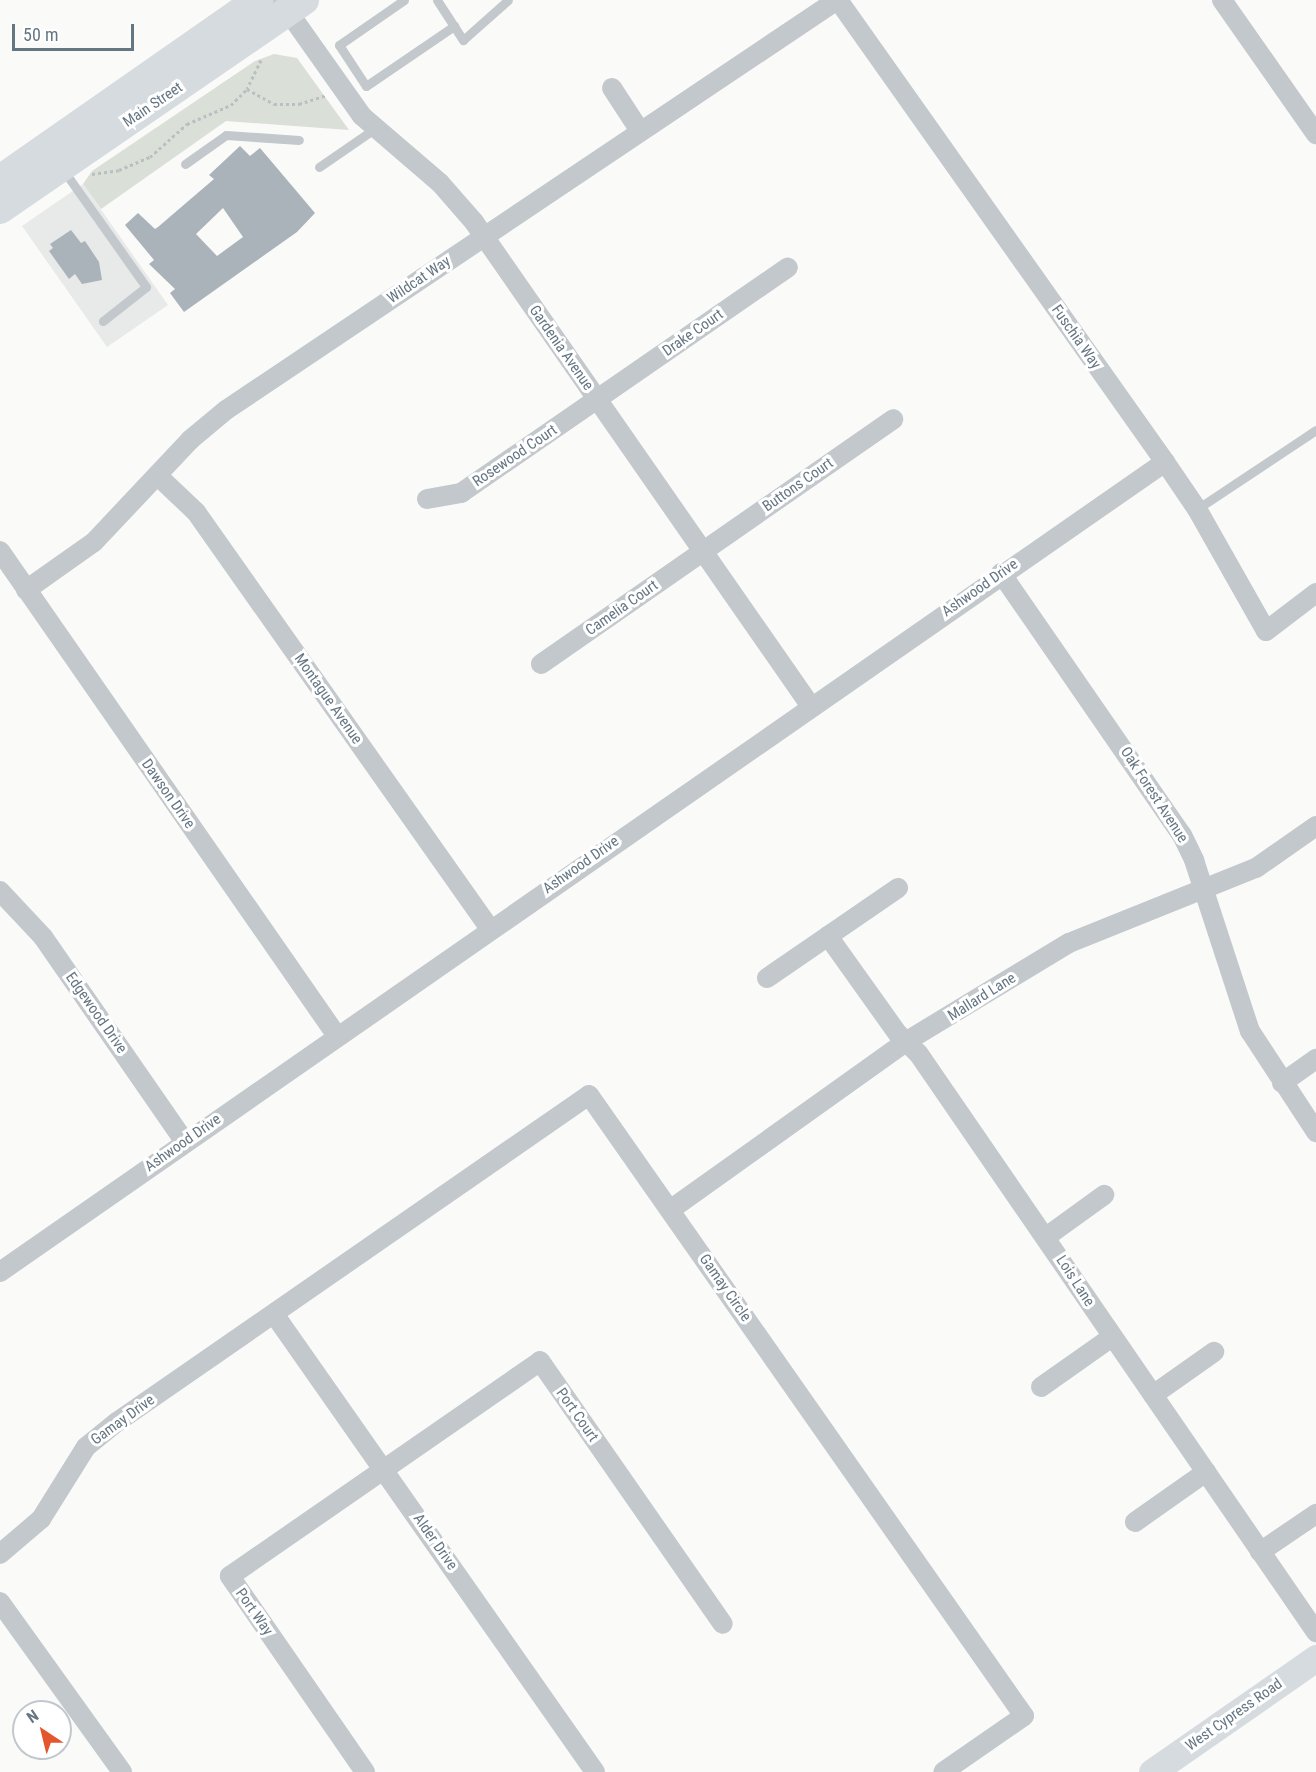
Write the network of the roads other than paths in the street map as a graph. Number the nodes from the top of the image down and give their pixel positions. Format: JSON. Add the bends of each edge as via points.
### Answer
{"nodes":[{"id":1,"x":258,"y":0,"type":"edge"},
{"id":2,"x":404,"y":0,"type":"edge"},
{"id":3,"x":436,"y":0,"type":"edge"},
{"id":4,"x":508,"y":0,"type":"edge"},
{"id":5,"x":838,"y":0,"type":"edge"},
{"id":6,"x":1222,"y":0,"type":"edge"},
{"id":7,"x":291,"y":4,"type":"edge"},
{"id":8,"x":454,"y":26,"type":"junction"},
{"id":9,"x":612,"y":88,"type":"dead end"},
{"id":10,"x":374,"y":129,"type":"junction"},
{"id":11,"x":640,"y":131,"type":"junction"},
{"id":12,"x":1316,"y":134,"type":"edge"},
{"id":13,"x":299,"y":140,"type":"dead end"},
{"id":14,"x":184,"y":164,"type":"dead end"},
{"id":15,"x":61,"y":166,"type":"junction"},
{"id":16,"x":319,"y":167,"type":"dead end"},
{"id":17,"x":0,"y":180,"type":"edge"},
{"id":18,"x":0,"y":209,"type":"edge"},
{"id":19,"x":484,"y":236,"type":"junction"},
{"id":20,"x":788,"y":267,"type":"dead end"},
{"id":21,"x":103,"y":321,"type":"dead end"},
{"id":22,"x":597,"y":400,"type":"junction"},
{"id":23,"x":893,"y":419,"type":"dead end"},
{"id":24,"x":1316,"y":430,"type":"edge"},
{"id":25,"x":1165,"y":462,"type":"junction"},
{"id":26,"x":158,"y":476,"type":"junction"},
{"id":27,"x":427,"y":500,"type":"dead end"},
{"id":28,"x":1197,"y":509,"type":"junction"},
{"id":29,"x":0,"y":551,"type":"edge"},
{"id":30,"x":702,"y":552,"type":"junction"},
{"id":31,"x":1001,"y":573,"type":"junction"},
{"id":32,"x":26,"y":590,"type":"junction"},
{"id":33,"x":1316,"y":593,"type":"edge"},
{"id":34,"x":542,"y":664,"type":"dead end"},
{"id":35,"x":810,"y":705,"type":"junction"},
{"id":36,"x":1316,"y":826,"type":"edge"},
{"id":37,"x":898,"y":888,"type":"dead end"},
{"id":38,"x":0,"y":891,"type":"edge"},
{"id":39,"x":1205,"y":891,"type":"junction"},
{"id":40,"x":490,"y":929,"type":"junction"},
{"id":41,"x":828,"y":936,"type":"junction"},
{"id":42,"x":767,"y":978,"type":"dead end"},
{"id":43,"x":337,"y":1036,"type":"junction"},
{"id":44,"x":908,"y":1041,"type":"junction"},
{"id":45,"x":1316,"y":1059,"type":"edge"},
{"id":46,"x":1282,"y":1083,"type":"junction"},
{"id":47,"x":1316,"y":1132,"type":"edge"},
{"id":48,"x":185,"y":1142,"type":"junction"},
{"id":49,"x":1104,"y":1195,"type":"dead end"},
{"id":50,"x":670,"y":1210,"type":"junction"},
{"id":51,"x":1046,"y":1237,"type":"junction"},
{"id":52,"x":0,"y":1272,"type":"edge"},
{"id":53,"x":274,"y":1314,"type":"junction"},
{"id":54,"x":1112,"y":1337,"type":"junction"},
{"id":55,"x":1214,"y":1352,"type":"dead end"},
{"id":56,"x":1041,"y":1387,"type":"dead end"},
{"id":57,"x":1153,"y":1395,"type":"junction"},
{"id":58,"x":384,"y":1469,"type":"junction"},
{"id":59,"x":1206,"y":1472,"type":"junction"},
{"id":60,"x":1316,"y":1514,"type":"edge"},
{"id":61,"x":1135,"y":1522,"type":"dead end"},
{"id":62,"x":1260,"y":1552,"type":"junction"},
{"id":63,"x":0,"y":1554,"type":"edge"},
{"id":64,"x":0,"y":1602,"type":"edge"},
{"id":65,"x":723,"y":1624,"type":"dead end"},
{"id":66,"x":1316,"y":1632,"type":"edge"},
{"id":67,"x":1316,"y":1658,"type":"edge"},
{"id":68,"x":122,"y":1772,"type":"edge"},
{"id":69,"x":365,"y":1772,"type":"edge"},
{"id":70,"x":595,"y":1772,"type":"edge"},
{"id":71,"x":943,"y":1772,"type":"edge"},
{"id":72,"x":1152,"y":1772,"type":"edge"}],
"edges":[{"from":1,"to":17,"type":"main road","name":"Main Street"},
{"from":2,"to":8,"type":"lane","via":[[339,45],[366,86]]},
{"from":3,"to":8,"type":"lane"},
{"from":4,"to":8,"type":"lane","via":[[463,40]]},
{"from":5,"to":11,"type":"street","name":"Wildcat Way"},
{"from":5,"to":25,"type":"street","name":"Fuschia Way"},
{"from":6,"to":12,"type":"street"},
{"from":7,"to":10,"type":"street","name":"Gardenia Avenue"},
{"from":7,"to":15,"type":"main road","name":"Main Street"},
{"from":9,"to":11,"type":"street"},
{"from":10,"to":16,"type":"lane"},
{"from":10,"to":19,"type":"street","name":"Gardenia Avenue","via":[[440,183]]},
{"from":11,"to":19,"type":"street","name":"Wildcat Way"},
{"from":13,"to":14,"type":"lane","via":[[226,135]]},
{"from":15,"to":18,"type":"main road","name":"Main Street"},
{"from":15,"to":21,"type":"lane","via":[[144,282],[142,292]]},
{"from":19,"to":22,"type":"street","name":"Gardenia Avenue"},
{"from":19,"to":26,"type":"street","name":"Wildcat Way","via":[[226,410],[189,440]]},
{"from":20,"to":22,"type":"street","name":"Drake Court"},
{"from":22,"to":27,"type":"street","name":"Rosewood Court","via":[[461,493]]},
{"from":22,"to":30,"type":"street","name":"Gardenia Avenue"},
{"from":23,"to":30,"type":"street","name":"Buttons Court"},
{"from":24,"to":28,"type":"lane"},
{"from":25,"to":28,"type":"street","name":"Fuschia Way"},
{"from":25,"to":31,"type":"street","name":"Ashwood Drive"},
{"from":26,"to":32,"type":"street","name":"Wildcat Way","via":[[94,542]]},
{"from":26,"to":40,"type":"street","name":"Montague Avenue","via":[[196,512]]},
{"from":28,"to":33,"type":"street","name":"Fuschia Way","via":[[1266,631]]},
{"from":29,"to":32,"type":"street","name":"Dawson Drive"},
{"from":30,"to":34,"type":"street","name":"Camelia Court"},
{"from":30,"to":35,"type":"street","name":"Gardenia Avenue"},
{"from":31,"to":35,"type":"street","name":"Ashwood Drive"},
{"from":31,"to":39,"type":"street","name":"Oak Forest Avenue","via":[[1173,819]]},
{"from":32,"to":43,"type":"street","name":"Dawson Drive"},
{"from":35,"to":40,"type":"street","name":"Ashwood Drive"},
{"from":36,"to":39,"type":"street","name":"Mallard Lane","via":[[1256,868]]},
{"from":37,"to":41,"type":"street"},
{"from":38,"to":48,"type":"street","name":"Edgewood Drive","via":[[43,937]]},
{"from":39,"to":44,"type":"street","name":"Mallard Lane","via":[[1069,943]]},
{"from":39,"to":46,"type":"street","name":"Oak Forest Avenue","via":[[1250,1031]]},
{"from":40,"to":43,"type":"street","name":"Ashwood Drive"},
{"from":41,"to":42,"type":"street"},
{"from":41,"to":44,"type":"street","name":"Lois Lane","via":[[898,1034]]},
{"from":43,"to":48,"type":"street","name":"Ashwood Drive"},
{"from":44,"to":50,"type":"street","name":"Mallard Lane"},
{"from":44,"to":51,"type":"street","name":"Lois Lane"},
{"from":45,"to":46,"type":"street"},
{"from":46,"to":47,"type":"street","name":"Oak Forest Avenue"},
{"from":48,"to":52,"type":"street","name":"Ashwood Drive"},
{"from":49,"to":51,"type":"street"},
{"from":50,"to":53,"type":"street","name":"Gamay Circle","via":[[589,1095]]},
{"from":50,"to":71,"type":"street","name":"Gamay Circle","via":[[1024,1716]]},
{"from":51,"to":54,"type":"street","name":"Lois Lane"},
{"from":53,"to":58,"type":"street","name":"Alder Drive"},
{"from":53,"to":63,"type":"street","name":"Gamay Drive","via":[[86,1447],[41,1519]]},
{"from":54,"to":56,"type":"street"},
{"from":54,"to":57,"type":"street","name":"Lois Lane"},
{"from":55,"to":57,"type":"street"},
{"from":57,"to":59,"type":"street","name":"Lois Lane"},
{"from":58,"to":65,"type":"street","name":"Port Court","via":[[540,1361]]},
{"from":58,"to":69,"type":"street","name":"Port Way","via":[[230,1576]]},
{"from":58,"to":70,"type":"street","name":"Alder Drive"},
{"from":59,"to":61,"type":"street"},
{"from":59,"to":62,"type":"street","name":"Lois Lane"},
{"from":60,"to":62,"type":"street"},
{"from":62,"to":66,"type":"street","name":"Lois Lane"},
{"from":64,"to":68,"type":"street"},
{"from":67,"to":72,"type":"street","name":"West Cypress Road"}]}
